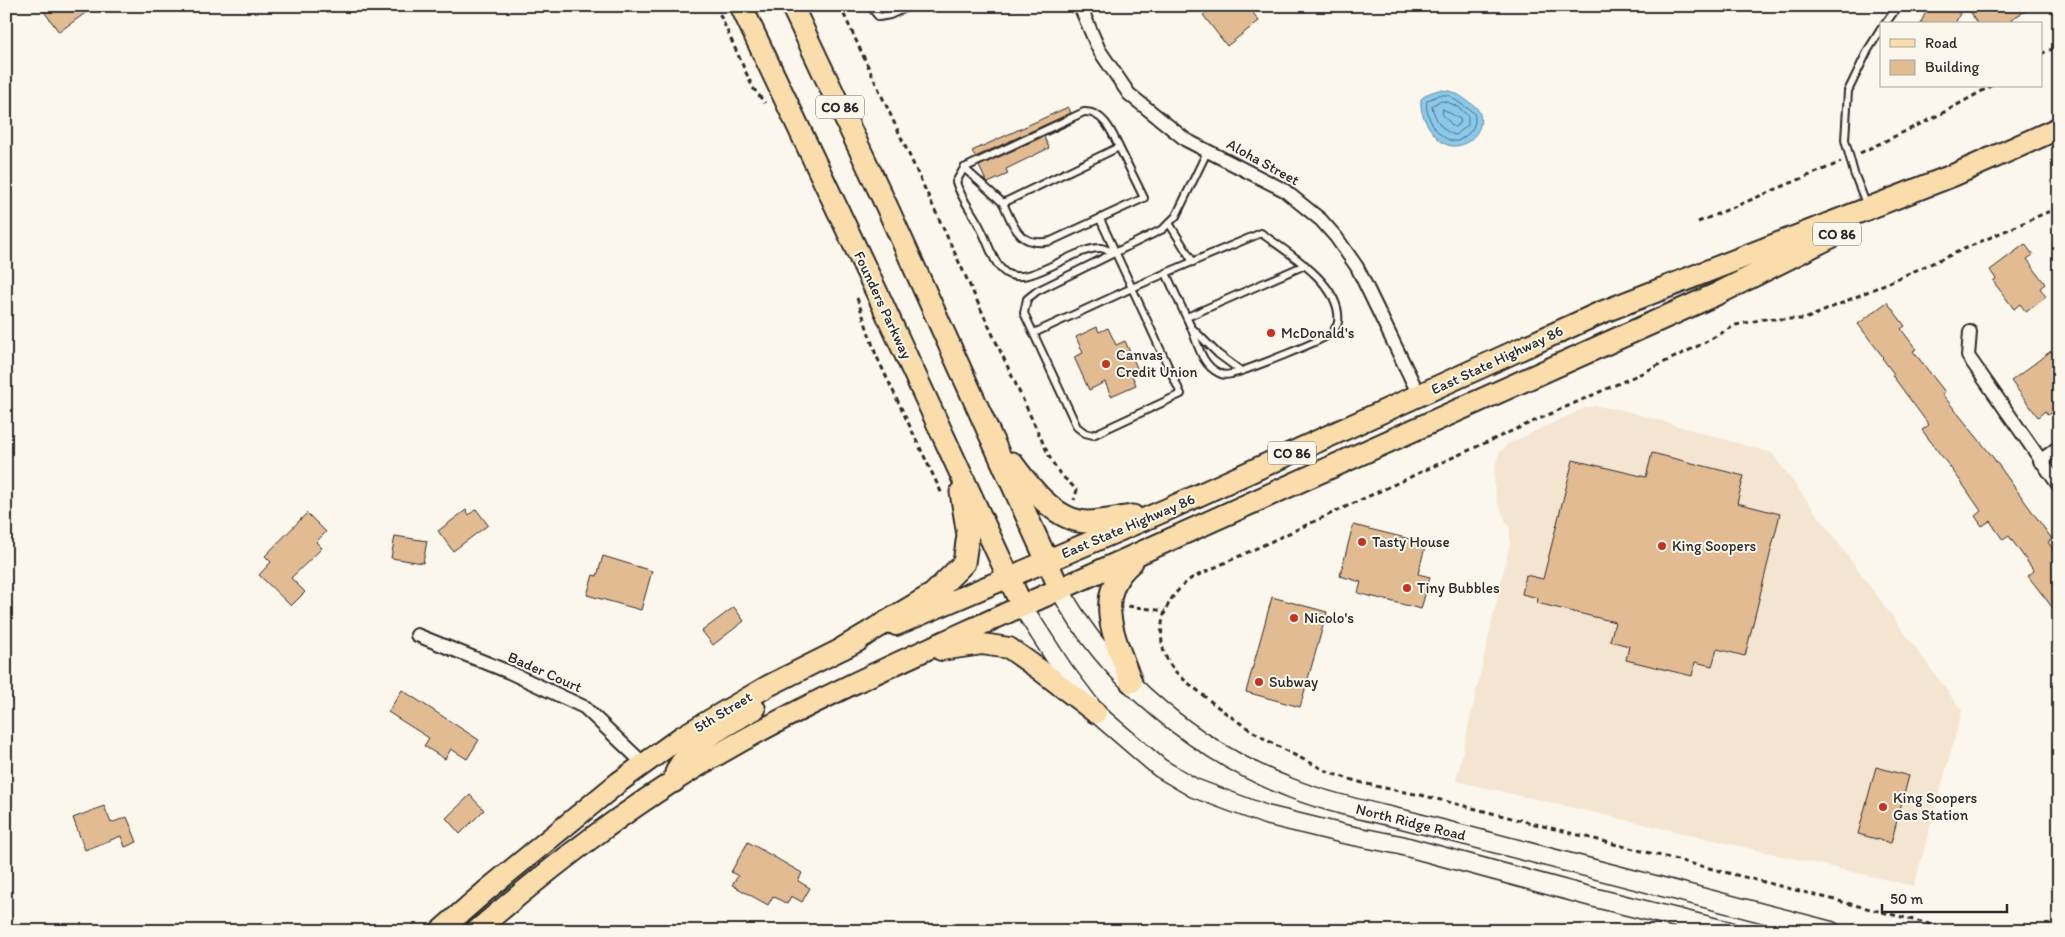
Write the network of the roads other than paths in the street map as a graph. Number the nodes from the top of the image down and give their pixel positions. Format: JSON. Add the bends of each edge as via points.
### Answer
{"nodes":[{"id":1,"x":740,"y":6,"type":"edge"},
{"id":2,"x":792,"y":6,"type":"edge"},
{"id":3,"x":870,"y":6,"type":"edge"},
{"id":4,"x":910,"y":6,"type":"edge"},
{"id":5,"x":1080,"y":6,"type":"edge"},
{"id":6,"x":1898,"y":6,"type":"edge"},
{"id":7,"x":1886,"y":22,"type":"edge"},
{"id":8,"x":1880,"y":32,"type":"edge"},
{"id":9,"x":2059,"y":128,"type":"edge"},
{"id":10,"x":1119,"y":147,"type":"junction"},
{"id":11,"x":1208,"y":150,"type":"junction"},
{"id":12,"x":964,"y":168,"type":"junction"},
{"id":13,"x":1954,"y":175,"type":"junction"},
{"id":14,"x":1002,"y":203,"type":"junction"},
{"id":15,"x":1868,"y":208,"type":"junction"},
{"id":16,"x":1100,"y":219,"type":"junction"},
{"id":17,"x":1169,"y":223,"type":"junction"},
{"id":18,"x":1116,"y":252,"type":"junction"},
{"id":19,"x":1193,"y":262,"type":"junction"},
{"id":20,"x":1305,"y":265,"type":"junction"},
{"id":21,"x":1166,"y":273,"type":"junction"},
{"id":22,"x":1132,"y":288,"type":"junction"},
{"id":23,"x":1187,"y":317,"type":"junction"},
{"id":24,"x":1192,"y":329,"type":"junction"},
{"id":25,"x":1970,"y":332,"type":"dead end"},
{"id":26,"x":1034,"y":333,"type":"junction"},
{"id":27,"x":1241,"y":371,"type":"junction"},
{"id":28,"x":1419,"y":395,"type":"junction"},
{"id":29,"x":978,"y":408,"type":"junction"},
{"id":30,"x":2059,"y":447,"type":"edge"},
{"id":31,"x":2040,"y":461,"type":"junction"},
{"id":32,"x":956,"y":463,"type":"junction"},
{"id":33,"x":2059,"y":486,"type":"edge"},
{"id":34,"x":1166,"y":510,"type":"junction"},
{"id":35,"x":1171,"y":539,"type":"junction"},
{"id":36,"x":1047,"y":561,"type":"junction"},
{"id":37,"x":1009,"y":577,"type":"junction"},
{"id":38,"x":1060,"y":590,"type":"junction"},
{"id":39,"x":1022,"y":606,"type":"junction"},
{"id":40,"x":880,"y":631,"type":"junction"},
{"id":41,"x":417,"y":635,"type":"dead end"},
{"id":42,"x":843,"y":648,"type":"junction"},
{"id":43,"x":919,"y":652,"type":"junction"},
{"id":44,"x":1131,"y":682,"type":"junction"},
{"id":45,"x":1096,"y":713,"type":"junction"},
{"id":46,"x":644,"y":764,"type":"junction"},
{"id":47,"x":674,"y":782,"type":"junction"},
{"id":48,"x":479,"y":928,"type":"edge"},
{"id":49,"x":440,"y":931,"type":"edge"},
{"id":50,"x":1729,"y":931,"type":"edge"},
{"id":51,"x":1831,"y":931,"type":"edge"}],
"edges":[{"from":1,"to":32,"type":"highway","name":"Founders Parkway","number":"CO 86"},
{"from":2,"to":29,"type":"highway","number":"CO 86"},
{"from":3,"to":4,"type":"lane","via":[[879,17]]},
{"from":5,"to":11,"type":"street","name":"Aloha Street","via":[[1099,50],[1129,94],[1186,140]]},
{"from":6,"to":7,"type":"lane"},
{"from":8,"to":15,"type":"lane","via":[[1848,91],[1845,140]]},
{"from":9,"to":13,"type":"highway","name":"East State Highway 86","number":"CO 86"},
{"from":10,"to":12,"type":"lane","via":[[1099,115],[1084,112]]},
{"from":10,"to":14,"type":"lane"},
{"from":10,"to":16,"type":"lane","via":[[1144,198]]},
{"from":11,"to":17,"type":"lane","via":[[1176,216]]},
{"from":11,"to":28,"type":"street","name":"Aloha Street","via":[[1284,190],[1321,220],[1336,237],[1356,267]]},
{"from":12,"to":14,"type":"lane"},
{"from":12,"to":18,"type":"lane","via":[[956,182],[958,190],[996,261],[1006,273],[1017,276],[1034,273],[1084,251],[1100,248]]},
{"from":13,"to":15,"type":"highway","name":"East State Highway 86","number":"CO 86"},
{"from":13,"to":35,"type":"highway","name":"East State Highway 86","number":"CO 86","via":[[1719,294]]},
{"from":14,"to":16,"type":"lane","via":[[1016,232],[1032,242],[1051,241]]},
{"from":15,"to":28,"type":"highway","name":"East State Highway 86","number":"CO 86","via":[[1600,313]]},
{"from":16,"to":18,"type":"lane"},
{"from":17,"to":18,"type":"lane"},
{"from":17,"to":19,"type":"lane"},
{"from":18,"to":22,"type":"lane"},
{"from":18,"to":26,"type":"lane","via":[[1027,299],[1024,313]]},
{"from":19,"to":20,"type":"lane","via":[[1261,233]]},
{"from":19,"to":21,"type":"lane"},
{"from":20,"to":23,"type":"lane"},
{"from":20,"to":27,"type":"lane","via":[[1320,278],[1336,304],[1338,323],[1332,332],[1317,341]]},
{"from":21,"to":22,"type":"lane"},
{"from":21,"to":23,"type":"lane"},
{"from":22,"to":26,"type":"lane"},
{"from":22,"to":26,"type":"lane","via":[[1181,394],[1093,434],[1085,433],[1078,427]]},
{"from":23,"to":24,"type":"lane"},
{"from":24,"to":27,"type":"lane"},
{"from":24,"to":27,"type":"lane","via":[[1197,346],[1210,365],[1228,375]]},
{"from":25,"to":31,"type":"street","via":[[1968,356]]},
{"from":28,"to":34,"type":"highway","name":"East State Highway 86","number":"CO 86"},
{"from":29,"to":34,"type":"highway","number":"CO 86","via":[[1026,482],[1056,510],[1085,522]]},
{"from":29,"to":36,"type":"highway"},
{"from":30,"to":31,"type":"street"},
{"from":31,"to":33,"type":"street"},
{"from":32,"to":37,"type":"highway","name":"Founders Parkway","number":"CO 86"},
{"from":32,"to":42,"type":"highway","via":[[968,535],[964,563],[933,594]]},
{"from":34,"to":36,"type":"highway","name":"East State Highway 86"},
{"from":35,"to":38,"type":"highway","name":"East State Highway 86","number":"CO 86"},
{"from":35,"to":44,"type":"highway","via":[[1131,562],[1110,590],[1108,608]]},
{"from":36,"to":37,"type":"main road","name":"5th Street"},
{"from":36,"to":38,"type":"main road"},
{"from":37,"to":39,"type":"highway","name":"Founders Parkway","number":"CO 86"},
{"from":37,"to":40,"type":"main road","name":"5th Street"},
{"from":38,"to":39,"type":"highway","number":"CO 86"},
{"from":38,"to":44,"type":"main road","name":"North Ridge Road","via":[[1093,640]]},
{"from":39,"to":43,"type":"main road"},
{"from":39,"to":45,"type":"main road","name":"North Ridge Road"},
{"from":40,"to":42,"type":"main road","name":"5th Street"},
{"from":40,"to":47,"type":"main road","via":[[697,746],[676,768]]},
{"from":41,"to":46,"type":"street","name":"Bader Court","via":[[584,707]]},
{"from":42,"to":46,"type":"main road","name":"5th Street","via":[[729,708]]},
{"from":43,"to":45,"type":"main road","via":[[982,644],[1009,648]]},
{"from":43,"to":47,"type":"main road","via":[[775,723]]},
{"from":44,"to":51,"type":"main road","name":"North Ridge Road","via":[[1193,735],[1242,765],[1292,788],[1346,806]]},
{"from":45,"to":50,"type":"main road","name":"North Ridge Road","via":[[1160,768],[1194,788],[1248,809]]},
{"from":46,"to":48,"type":"main road","via":[[646,771],[638,784],[519,881]]},
{"from":46,"to":49,"type":"main road","name":"5th Street"},
{"from":47,"to":48,"type":"main road","via":[[587,843]]}]}
